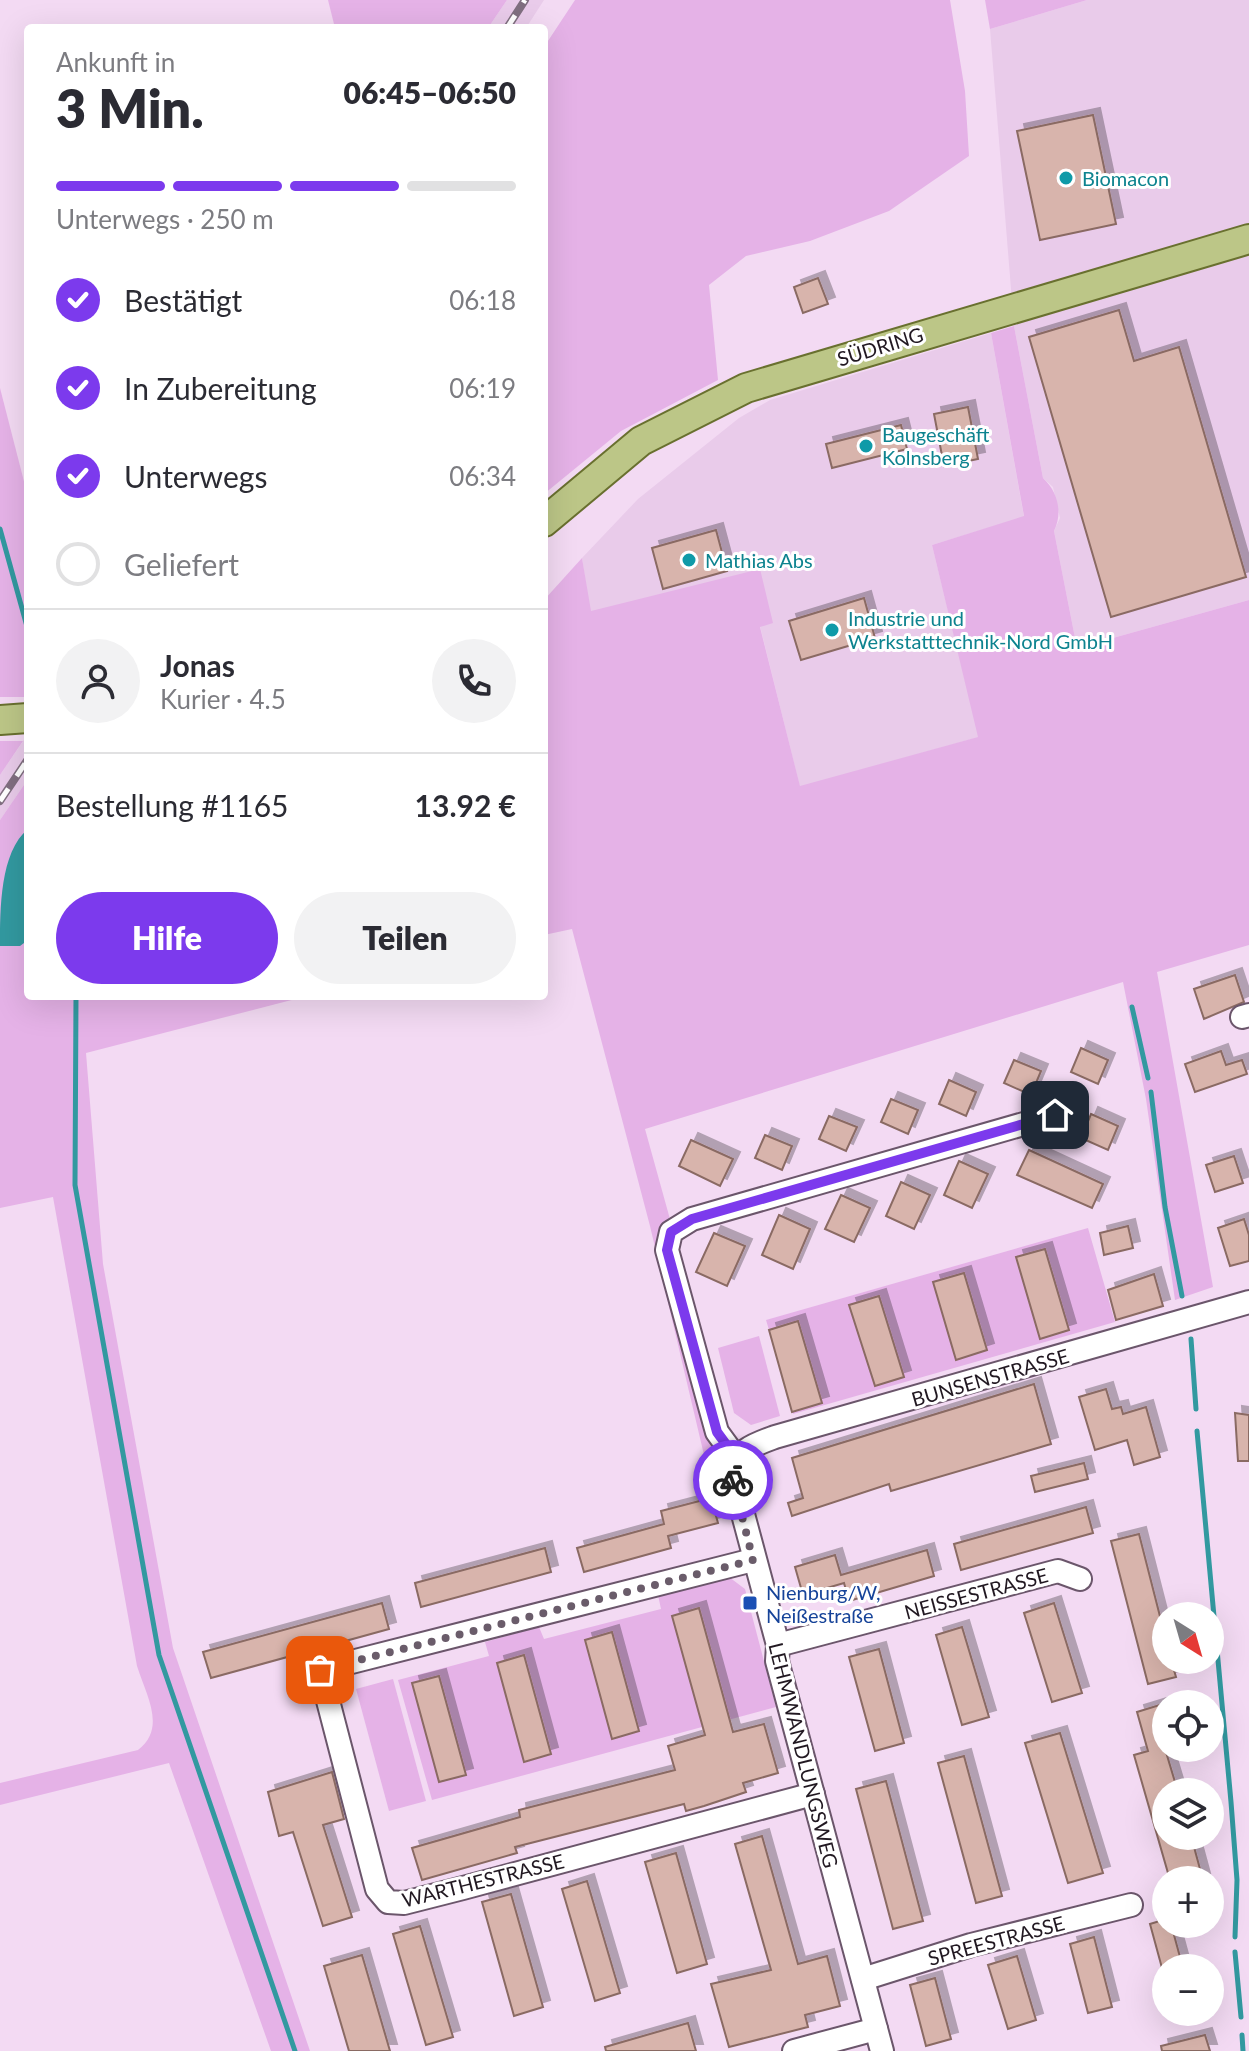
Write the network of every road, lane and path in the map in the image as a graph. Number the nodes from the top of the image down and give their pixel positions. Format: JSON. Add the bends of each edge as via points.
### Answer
{"nodes":[{"id":1,"x":1249,"y":239,"type":"edge"},
{"id":2,"x":548,"y":519,"type":"edge"},
{"id":3,"x":24,"y":718,"type":"edge"},
{"id":4,"x":0,"y":720,"type":"edge"},
{"id":5,"x":1055,"y":1115,"type":"dead end"},
{"id":6,"x":1249,"y":1302,"type":"edge"},
{"id":7,"x":736,"y":1458,"type":"junction"},
{"id":8,"x":753,"y":1560,"type":"junction"},
{"id":9,"x":1080,"y":1579,"type":"dead end"},
{"id":10,"x":778,"y":1645,"type":"junction"},
{"id":11,"x":813,"y":1794,"type":"junction"},
{"id":12,"x":1131,"y":1905,"type":"dead end"},
{"id":13,"x":863,"y":1979,"type":"junction"},
{"id":14,"x":876,"y":2029,"type":"junction"},
{"id":15,"x":794,"y":2051,"type":"edge"},
{"id":16,"x":882,"y":2051,"type":"edge"}],
"edges":[{"from":1,"to":2,"type":"main road","name":"SÜDRING","via":[[746,388],[641,441]]},
{"from":3,"to":4,"type":"main road"},
{"from":5,"to":7,"type":"street","via":[[692,1219],[671,1232],[667,1250],[717,1432]]},
{"from":6,"to":7,"type":"street","name":"BUNSENSTRASSE","via":[[775,1437],[748,1446]]},
{"from":7,"to":8,"type":"street","name":"LEHMWANDLUNGSWEG","via":[[732,1473]]},
{"from":8,"to":10,"type":"street","name":"LEHMWANDLUNGSWEG"},
{"from":8,"to":11,"type":"street","name":"WARTHESTRASSE","via":[[320,1670],[377,1889],[388,1902],[404,1903]]},
{"from":9,"to":10,"type":"street","name":"NEISSESTRASSE","via":[[1058,1571]]},
{"from":10,"to":11,"type":"street","name":"LEHMWANDLUNGSWEG","via":[[777,1661]]},
{"from":11,"to":13,"type":"street","name":"LEHMWANDLUNGSWEG"},
{"from":12,"to":13,"type":"street","name":"SPREESTRASSE","via":[[971,1945]]},
{"from":13,"to":14,"type":"street","name":"LEHMWANDLUNGSWEG"},
{"from":14,"to":15,"type":"street"},
{"from":14,"to":16,"type":"street","name":"LEHMWANDLUNGSWEG"}]}
